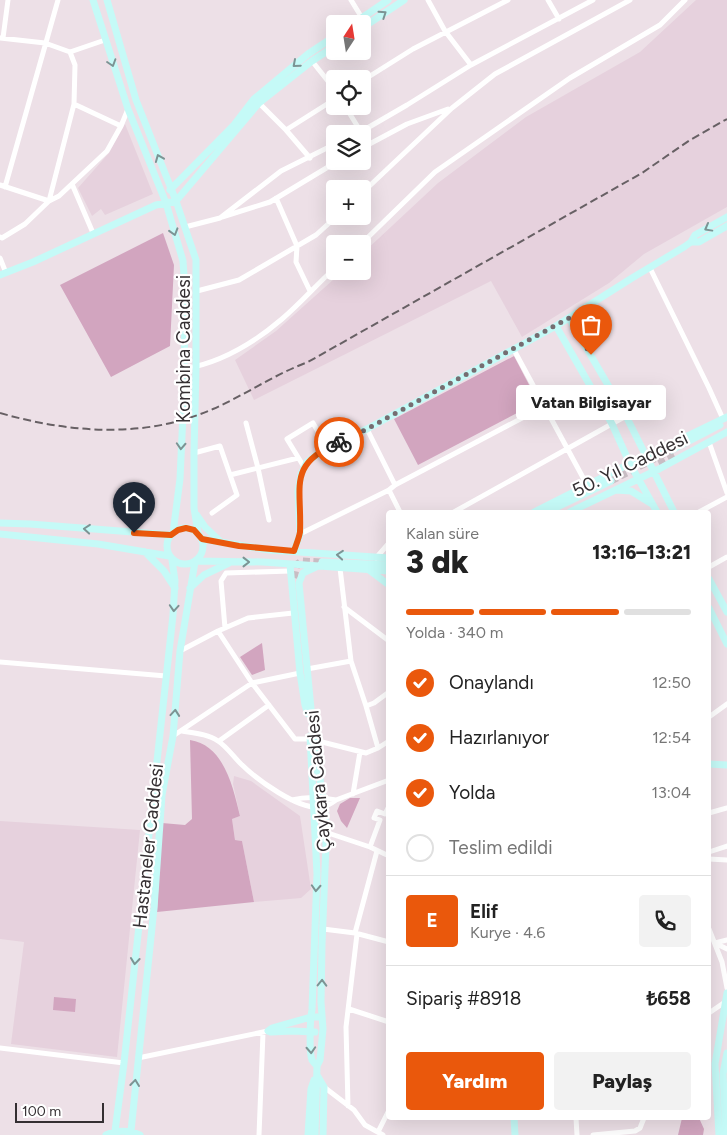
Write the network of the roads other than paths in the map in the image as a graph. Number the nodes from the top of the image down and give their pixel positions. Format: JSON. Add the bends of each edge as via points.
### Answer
{"nodes":[{"id":1,"x":8,"y":0,"type":"edge"},
{"id":2,"x":58,"y":0,"type":"edge"},
{"id":3,"x":93,"y":0,"type":"edge"},
{"id":4,"x":107,"y":0,"type":"edge"},
{"id":5,"x":351,"y":0,"type":"edge"},
{"id":6,"x":388,"y":0,"type":"edge"},
{"id":7,"x":404,"y":0,"type":"edge"},
{"id":8,"x":428,"y":0,"type":"edge"},
{"id":9,"x":508,"y":0,"type":"edge"},
{"id":10,"x":548,"y":0,"type":"edge"},
{"id":11,"x":593,"y":0,"type":"edge"},
{"id":12,"x":630,"y":0,"type":"edge"},
{"id":13,"x":685,"y":0,"type":"edge"},
{"id":14,"x":360,"y":15,"type":"edge"},
{"id":15,"x":366,"y":15,"type":"edge"},
{"id":16,"x":559,"y":19,"type":"junction"},
{"id":17,"x":371,"y":22,"type":"edge"},
{"id":18,"x":446,"y":31,"type":"junction"},
{"id":19,"x":1,"y":38,"type":"edge"},
{"id":20,"x":105,"y":40,"type":"junction"},
{"id":21,"x":326,"y":42,"type":"edge"},
{"id":22,"x":45,"y":43,"type":"junction"},
{"id":23,"x":70,"y":52,"type":"junction"},
{"id":24,"x":326,"y":52,"type":"edge"},
{"id":25,"x":312,"y":61,"type":"junction"},
{"id":26,"x":471,"y":65,"type":"junction"},
{"id":27,"x":371,"y":75,"type":"edge"},
{"id":28,"x":326,"y":79,"type":"edge"},
{"id":29,"x":257,"y":101,"type":"junction"},
{"id":30,"x":74,"y":104,"type":"junction"},
{"id":31,"x":326,"y":105,"type":"edge"},
{"id":32,"x":452,"y":108,"type":"junction"},
{"id":33,"x":128,"y":109,"type":"junction"},
{"id":34,"x":121,"y":126,"type":"junction"},
{"id":35,"x":371,"y":126,"type":"edge"},
{"id":36,"x":286,"y":130,"type":"junction"},
{"id":37,"x":371,"y":143,"type":"edge"},
{"id":38,"x":326,"y":149,"type":"edge"},
{"id":39,"x":310,"y":158,"type":"junction"},
{"id":40,"x":326,"y":168,"type":"edge"},
{"id":41,"x":72,"y":184,"type":"junction"},
{"id":42,"x":371,"y":184,"type":"edge"},
{"id":43,"x":2,"y":186,"type":"edge"},
{"id":44,"x":172,"y":189,"type":"junction"},
{"id":45,"x":162,"y":195,"type":"junction"},
{"id":46,"x":276,"y":198,"type":"junction"},
{"id":47,"x":49,"y":201,"type":"junction"},
{"id":48,"x":176,"y":201,"type":"junction"},
{"id":49,"x":166,"y":204,"type":"junction"},
{"id":50,"x":156,"y":205,"type":"junction"},
{"id":51,"x":727,"y":217,"type":"edge"},
{"id":52,"x":220,"y":218,"type":"junction"},
{"id":53,"x":327,"y":225,"type":"edge"},
{"id":54,"x":727,"y":226,"type":"edge"},
{"id":55,"x":185,"y":227,"type":"junction"},
{"id":56,"x":93,"y":233,"type":"junction"},
{"id":57,"x":370,"y":235,"type":"edge"},
{"id":58,"x":0,"y":237,"type":"edge"},
{"id":59,"x":691,"y":242,"type":"junction"},
{"id":60,"x":297,"y":246,"type":"junction"},
{"id":61,"x":0,"y":258,"type":"edge"},
{"id":62,"x":650,"y":268,"type":"junction"},
{"id":63,"x":3,"y":274,"type":"edge"},
{"id":64,"x":326,"y":276,"type":"edge"},
{"id":65,"x":197,"y":291,"type":"junction"},
{"id":66,"x":310,"y":291,"type":"junction"},
{"id":67,"x":569,"y":318,"type":"junction"},
{"id":68,"x":556,"y":326,"type":"junction"},
{"id":69,"x":514,"y":350,"type":"junction"},
{"id":70,"x":196,"y":367,"type":"junction"},
{"id":71,"x":184,"y":370,"type":"junction"},
{"id":72,"x":545,"y":406,"type":"junction"},
{"id":73,"x":626,"y":416,"type":"junction"},
{"id":74,"x":726,"y":419,"type":"edge"},
{"id":75,"x":246,"y":423,"type":"dead end"},
{"id":76,"x":612,"y":424,"type":"junction"},
{"id":77,"x":727,"y":427,"type":"edge"},
{"id":78,"x":367,"y":429,"type":"junction"},
{"id":79,"x":727,"y":432,"type":"edge"},
{"id":80,"x":708,"y":442,"type":"junction"},
{"id":81,"x":327,"y":447,"type":"junction"},
{"id":82,"x":568,"y":449,"type":"junction"},
{"id":83,"x":194,"y":453,"type":"junction"},
{"id":84,"x":647,"y":456,"type":"junction"},
{"id":85,"x":298,"y":458,"type":"junction"},
{"id":86,"x":630,"y":464,"type":"junction"},
{"id":87,"x":258,"y":468,"type":"junction"},
{"id":88,"x":304,"y":468,"type":"junction"},
{"id":89,"x":654,"y":471,"type":"junction"},
{"id":90,"x":230,"y":475,"type":"junction"},
{"id":91,"x":638,"y":478,"type":"junction"},
{"id":92,"x":587,"y":485,"type":"junction"},
{"id":93,"x":613,"y":485,"type":"junction"},
{"id":94,"x":395,"y":486,"type":"junction"},
{"id":95,"x":389,"y":490,"type":"junction"},
{"id":96,"x":727,"y":495,"type":"edge"},
{"id":97,"x":653,"y":505,"type":"junction"},
{"id":98,"x":399,"y":510,"type":"edge"},
{"id":99,"x":458,"y":510,"type":"edge"},
{"id":100,"x":538,"y":510,"type":"edge"},
{"id":101,"x":552,"y":510,"type":"edge"},
{"id":102,"x":560,"y":510,"type":"edge"},
{"id":103,"x":573,"y":510,"type":"edge"},
{"id":104,"x":656,"y":510,"type":"edge"},
{"id":105,"x":673,"y":510,"type":"edge"},
{"id":106,"x":702,"y":510,"type":"edge"},
{"id":107,"x":195,"y":512,"type":"junction"},
{"id":108,"x":212,"y":514,"type":"dead end"},
{"id":109,"x":269,"y":520,"type":"dead end"},
{"id":110,"x":0,"y":523,"type":"edge"},
{"id":111,"x":0,"y":534,"type":"edge"},
{"id":112,"x":172,"y":534,"type":"junction"},
{"id":113,"x":300,"y":534,"type":"junction"},
{"id":114,"x":200,"y":536,"type":"junction"},
{"id":115,"x":222,"y":543,"type":"junction"},
{"id":116,"x":386,"y":546,"type":"edge"},
{"id":117,"x":294,"y":551,"type":"junction"},
{"id":118,"x":145,"y":552,"type":"junction"},
{"id":119,"x":727,"y":557,"type":"edge"},
{"id":120,"x":171,"y":558,"type":"junction"},
{"id":121,"x":376,"y":558,"type":"junction"},
{"id":122,"x":386,"y":558,"type":"edge"},
{"id":123,"x":196,"y":561,"type":"junction"},
{"id":124,"x":230,"y":562,"type":"junction"},
{"id":125,"x":320,"y":564,"type":"junction"},
{"id":126,"x":386,"y":565,"type":"edge"},
{"id":127,"x":711,"y":566,"type":"edge"},
{"id":128,"x":290,"y":568,"type":"junction"},
{"id":129,"x":340,"y":568,"type":"junction"},
{"id":130,"x":368,"y":570,"type":"junction"},
{"id":131,"x":386,"y":571,"type":"edge"},
{"id":132,"x":294,"y":578,"type":"tunnel mouth"},
{"id":133,"x":386,"y":583,"type":"edge"},
{"id":134,"x":711,"y":583,"type":"edge"},
{"id":135,"x":175,"y":588,"type":"junction"},
{"id":136,"x":190,"y":588,"type":"junction"},
{"id":137,"x":344,"y":607,"type":"junction"},
{"id":138,"x":711,"y":612,"type":"edge"},
{"id":139,"x":727,"y":612,"type":"edge"},
{"id":140,"x":293,"y":613,"type":"junction"},
{"id":141,"x":225,"y":628,"type":"junction"},
{"id":142,"x":218,"y":631,"type":"junction"},
{"id":143,"x":386,"y":639,"type":"edge"},
{"id":144,"x":727,"y":644,"type":"edge"},
{"id":145,"x":180,"y":651,"type":"junction"},
{"id":146,"x":351,"y":661,"type":"junction"},
{"id":147,"x":0,"y":662,"type":"edge"},
{"id":148,"x":307,"y":669,"type":"junction"},
{"id":149,"x":300,"y":673,"type":"junction"},
{"id":150,"x":166,"y":676,"type":"junction"},
{"id":151,"x":252,"y":683,"type":"junction"},
{"id":152,"x":386,"y":694,"type":"edge"},
{"id":153,"x":727,"y":704,"type":"edge"},
{"id":154,"x":269,"y":705,"type":"junction"},
{"id":155,"x":366,"y":706,"type":"junction"},
{"id":156,"x":308,"y":714,"type":"junction"},
{"id":157,"x":711,"y":716,"type":"edge"},
{"id":158,"x":182,"y":731,"type":"junction"},
{"id":159,"x":173,"y":736,"type":"junction"},
{"id":160,"x":312,"y":740,"type":"junction"},
{"id":161,"x":219,"y":741,"type":"junction"},
{"id":162,"x":386,"y":743,"type":"edge"},
{"id":163,"x":378,"y":748,"type":"junction"},
{"id":164,"x":360,"y":752,"type":"junction"},
{"id":165,"x":711,"y":764,"type":"edge"},
{"id":166,"x":727,"y":765,"type":"edge"},
{"id":167,"x":386,"y":781,"type":"edge"},
{"id":168,"x":354,"y":794,"type":"junction"},
{"id":169,"x":314,"y":797,"type":"junction"},
{"id":170,"x":322,"y":797,"type":"junction"},
{"id":171,"x":292,"y":800,"type":"junction"},
{"id":172,"x":336,"y":800,"type":"junction"},
{"id":173,"x":314,"y":807,"type":"junction"},
{"id":174,"x":324,"y":807,"type":"junction"},
{"id":175,"x":727,"y":808,"type":"edge"},
{"id":176,"x":711,"y":813,"type":"edge"},
{"id":177,"x":386,"y":814,"type":"edge"},
{"id":178,"x":325,"y":832,"type":"junction"},
{"id":179,"x":727,"y":846,"type":"edge"},
{"id":180,"x":370,"y":847,"type":"junction"},
{"id":181,"x":377,"y":850,"type":"junction"},
{"id":182,"x":711,"y":851,"type":"edge"},
{"id":183,"x":386,"y":854,"type":"edge"},
{"id":184,"x":711,"y":859,"type":"edge"},
{"id":185,"x":727,"y":860,"type":"edge"},
{"id":186,"x":323,"y":930,"type":"junction"},
{"id":187,"x":356,"y":933,"type":"junction"},
{"id":188,"x":711,"y":934,"type":"edge"},
{"id":189,"x":727,"y":940,"type":"edge"},
{"id":190,"x":386,"y":941,"type":"edge"},
{"id":191,"x":715,"y":943,"type":"junction"},
{"id":192,"x":727,"y":949,"type":"edge"},
{"id":193,"x":727,"y":988,"type":"edge"},
{"id":194,"x":727,"y":993,"type":"edge"},
{"id":195,"x":726,"y":1002,"type":"junction"},
{"id":196,"x":348,"y":1009,"type":"junction"},
{"id":197,"x":711,"y":1012,"type":"edge"},
{"id":198,"x":322,"y":1016,"type":"junction"},
{"id":199,"x":310,"y":1018,"type":"junction"},
{"id":200,"x":386,"y":1021,"type":"edge"},
{"id":201,"x":266,"y":1032,"type":"junction"},
{"id":202,"x":311,"y":1032,"type":"junction"},
{"id":203,"x":323,"y":1032,"type":"junction"},
{"id":204,"x":0,"y":1048,"type":"edge"},
{"id":205,"x":727,"y":1052,"type":"edge"},
{"id":206,"x":138,"y":1058,"type":"junction"},
{"id":207,"x":124,"y":1063,"type":"junction"},
{"id":208,"x":726,"y":1063,"type":"edge"},
{"id":209,"x":317,"y":1066,"type":"junction"},
{"id":210,"x":317,"y":1075,"type":"junction"},
{"id":211,"x":324,"y":1087,"type":"junction"},
{"id":212,"x":348,"y":1106,"type":"junction"},
{"id":213,"x":386,"y":1119,"type":"edge"},
{"id":214,"x":514,"y":1120,"type":"edge"},
{"id":215,"x":576,"y":1120,"type":"edge"},
{"id":216,"x":643,"y":1120,"type":"edge"},
{"id":217,"x":727,"y":1130,"type":"edge"},
{"id":218,"x":115,"y":1131,"type":"junction"},
{"id":219,"x":131,"y":1132,"type":"junction"},
{"id":220,"x":381,"y":1134,"type":"edge"},
{"id":221,"x":106,"y":1135,"type":"edge"},
{"id":222,"x":140,"y":1135,"type":"edge"},
{"id":223,"x":259,"y":1135,"type":"edge"},
{"id":224,"x":308,"y":1135,"type":"edge"},
{"id":225,"x":315,"y":1135,"type":"edge"},
{"id":226,"x":323,"y":1135,"type":"edge"},
{"id":227,"x":514,"y":1135,"type":"edge"},
{"id":228,"x":577,"y":1135,"type":"edge"},
{"id":229,"x":593,"y":1135,"type":"edge"},
{"id":230,"x":719,"y":1135,"type":"edge"},
{"id":231,"x":726,"y":1135,"type":"edge"}],
"edges":[{"from":1,"to":19,"type":"street"},
{"from":2,"to":22,"type":"street"},
{"from":3,"to":20,"type":"main road","name":"Kombina Caddesi"},
{"from":44,"to":4,"type":"main road","name":"Kombina Caddesi","one_way":true,"via":[[136,100]]},
{"from":5,"to":14,"type":"street"},
{"from":6,"to":15,"type":"main road"},
{"from":17,"to":7,"type":"main road","one_way":true},
{"from":8,"to":18,"type":"street"},
{"from":9,"to":18,"type":"street"},
{"from":10,"to":16,"type":"street"},
{"from":11,"to":16,"type":"street"},
{"from":12,"to":32,"type":"street","via":[[495,74]]},
{"from":13,"to":57,"type":"street","via":[[660,25],[570,78],[435,172]]},
{"from":16,"to":26,"type":"street"},
{"from":18,"to":26,"type":"street"},
{"from":18,"to":27,"type":"street"},
{"from":19,"to":22,"type":"street"},
{"from":20,"to":23,"type":"street"},
{"from":20,"to":33,"type":"main road","name":"Kombina Caddesi","one_way":true},
{"from":21,"to":29,"type":"main road","one_way":true,"via":[[308,54]]},
{"from":22,"to":23,"type":"street"},
{"from":22,"to":43,"type":"street"},
{"from":23,"to":30,"type":"street","via":[[75,65]]},
{"from":24,"to":25,"type":"main road"},
{"from":25,"to":28,"type":"street"},
{"from":25,"to":29,"type":"main road"},
{"from":26,"to":35,"type":"street"},
{"from":29,"to":36,"type":"street"},
{"from":29,"to":44,"type":"main road"},
{"from":29,"to":48,"type":"main road"},
{"from":30,"to":34,"type":"street"},
{"from":30,"to":47,"type":"street"},
{"from":31,"to":36,"type":"street"},
{"from":32,"to":37,"type":"street","via":[[407,124]]},
{"from":32,"to":42,"type":"street"},
{"from":33,"to":34,"type":"street"},
{"from":33,"to":45,"type":"main road","name":"Kombina Caddesi"},
{"from":34,"to":41,"type":"street","via":[[107,151]]},
{"from":36,"to":39,"type":"street"},
{"from":38,"to":39,"type":"street"},
{"from":39,"to":52,"type":"street","via":[[281,170]]},
{"from":40,"to":46,"type":"street"},
{"from":41,"to":47,"type":"street"},
{"from":41,"to":56,"type":"street"},
{"from":43,"to":47,"type":"street"},
{"from":44,"to":45,"type":"main road"},
{"from":44,"to":48,"type":"main road","name":"Kombina Caddesi"},
{"from":45,"to":49,"type":"main road","name":"Kombina Caddesi"},
{"from":45,"to":50,"type":"main road"},
{"from":46,"to":52,"type":"street"},
{"from":46,"to":60,"type":"street"},
{"from":47,"to":58,"type":"street","via":[[25,224]]},
{"from":48,"to":49,"type":"main road"},
{"from":48,"to":55,"type":"main road","name":"Kombina Caddesi"},
{"from":49,"to":50,"type":"main road"},
{"from":49,"to":71,"type":"main road","name":"Kombina Caddesi","one_way":true,"via":[[185,277]]},
{"from":50,"to":56,"type":"main road"},
{"from":51,"to":59,"type":"main road","one_way":true,"via":[[695,235]]},
{"from":52,"to":55,"type":"street"},
{"from":53,"to":60,"type":"street"},
{"from":54,"to":59,"type":"main road","via":[[699,242]]},
{"from":55,"to":65,"type":"main road","name":"Kombina Caddesi","via":[[196,260]]},
{"from":56,"to":63,"type":"main road"},
{"from":59,"to":62,"type":"main road"},
{"from":60,"to":65,"type":"street","via":[[239,280]]},
{"from":60,"to":66,"type":"street","via":[[296,262]]},
{"from":61,"to":63,"type":"street"},
{"from":62,"to":67,"type":"main road"},
{"from":62,"to":74,"type":"street"},
{"from":64,"to":66,"type":"street"},
{"from":65,"to":70,"type":"main road","name":"Kombina Caddesi"},
{"from":66,"to":70,"type":"street","via":[[283,318],[248,344]]},
{"from":67,"to":68,"type":"main road"},
{"from":67,"to":73,"type":"main road"},
{"from":68,"to":69,"type":"main road"},
{"from":68,"to":76,"type":"main road"},
{"from":69,"to":72,"type":"street"},
{"from":69,"to":78,"type":"main road"},
{"from":70,"to":71,"type":"street"},
{"from":70,"to":83,"type":"main road","name":"Kombina Caddesi"},
{"from":71,"to":112,"type":"main road","name":"Kombina Caddesi","one_way":true,"via":[[180,479]]},
{"from":72,"to":82,"type":"street"},
{"from":72,"to":94,"type":"street"},
{"from":73,"to":76,"type":"street"},
{"from":73,"to":84,"type":"main road"},
{"from":74,"to":77,"type":"main road","name":"50. Yıl Caddesi","via":[[673,452]]},
{"from":74,"to":84,"type":"main road","name":"50. Yıl Caddesi"},
{"from":75,"to":87,"type":"street"},
{"from":76,"to":82,"type":"street"},
{"from":76,"to":86,"type":"main road"},
{"from":78,"to":81,"type":"main road"},
{"from":78,"to":94,"type":"street"},
{"from":79,"to":80,"type":"main road","name":"50. Yıl Caddesi"},
{"from":80,"to":89,"type":"main road","name":"50. Yıl Caddesi"},
{"from":80,"to":96,"type":"street"},
{"from":81,"to":85,"type":"street","via":[[313,423],[287,439]]},
{"from":81,"to":88,"type":"main road"},
{"from":82,"to":92,"type":"street"},
{"from":82,"to":99,"type":"street"},
{"from":83,"to":90,"type":"street","via":[[220,446]]},
{"from":83,"to":107,"type":"main road","name":"Kombina Caddesi"},
{"from":84,"to":86,"type":"main road","name":"50. Yıl Caddesi"},
{"from":84,"to":89,"type":"main road"},
{"from":85,"to":87,"type":"street"},
{"from":85,"to":88,"type":"street"},
{"from":86,"to":91,"type":"main road"},
{"from":86,"to":92,"type":"main road","name":"50. Yıl Caddesi"},
{"from":87,"to":90,"type":"street"},
{"from":87,"to":109,"type":"street"},
{"from":88,"to":113,"type":"main road","via":[[298,491]]},
{"from":89,"to":91,"type":"main road","name":"50. Yıl Caddesi"},
{"from":89,"to":105,"type":"main road"},
{"from":90,"to":108,"type":"street","via":[[237,495]]},
{"from":91,"to":93,"type":"main road","name":"50. Yıl Caddesi"},
{"from":91,"to":97,"type":"main road"},
{"from":92,"to":100,"type":"main road","name":"50. Yıl Caddesi"},
{"from":93,"to":97,"type":"main road"},
{"from":93,"to":101,"type":"main road","name":"50. Yıl Caddesi"},
{"from":93,"to":102,"type":"main road","name":"50. Yıl Caddesi"},
{"from":93,"to":103,"type":"main road","name":"50. Yıl Caddesi"},
{"from":94,"to":95,"type":"street"},
{"from":95,"to":98,"type":"street"},
{"from":95,"to":113,"type":"street"},
{"from":96,"to":106,"type":"street"},
{"from":97,"to":104,"type":"main road"},
{"from":107,"to":114,"type":"main road","name":"Kombina Caddesi"},
{"from":107,"to":115,"type":"main road"},
{"from":112,"to":110,"type":"main road","one_way":true},
{"from":111,"to":118,"type":"main road"},
{"from":112,"to":114,"type":"main road","via":[[186,528]]},
{"from":112,"to":120,"type":"main road","via":[[167,548]]},
{"from":113,"to":117,"type":"main road"},
{"from":114,"to":115,"type":"main road"},
{"from":114,"to":123,"type":"main road","via":[[203,552]]},
{"from":115,"to":117,"type":"main road"},
{"from":116,"to":121,"type":"street"},
{"from":121,"to":117,"type":"main road","one_way":true},
{"from":118,"to":120,"type":"main road"},
{"from":118,"to":135,"type":"main road"},
{"from":119,"to":127,"type":"street"},
{"from":120,"to":123,"type":"main road","via":[[182,565]]},
{"from":120,"to":135,"type":"main road","name":"Hastaneler Caddesi"},
{"from":121,"to":122,"type":"main road"},
{"from":123,"to":124,"type":"main road"},
{"from":123,"to":136,"type":"main road","name":"Hastaneler Caddesi"},
{"from":124,"to":128,"type":"main road","one_way":true,"via":[[263,562]]},
{"from":124,"to":136,"type":"main road","via":[[204,575]]},
{"from":125,"to":126,"type":"main road"},
{"from":125,"to":128,"type":"main road"},
{"from":125,"to":129,"type":"main road"},
{"from":125,"to":148,"type":"main road","name":"Çaykara Caddesi","via":[[303,573],[299,583]]},
{"from":128,"to":140,"type":"main road"},
{"from":128,"to":141,"type":"street","via":[[226,573],[221,581]]},
{"from":129,"to":130,"type":"main road"},
{"from":129,"to":137,"type":"street"},
{"from":130,"to":131,"type":"main road"},
{"from":130,"to":133,"type":"main road"},
{"from":132,"to":156,"type":"main road","name":"Çaykara Caddesi"},
{"from":134,"to":139,"type":"main road"},
{"from":135,"to":150,"type":"main road","name":"Hastaneler Caddesi","one_way":true},
{"from":136,"to":145,"type":"main road","name":"Hastaneler Caddesi"},
{"from":137,"to":143,"type":"street"},
{"from":137,"to":146,"type":"street"},
{"from":138,"to":144,"type":"main road"},
{"from":140,"to":141,"type":"street","via":[[248,618]]},
{"from":140,"to":149,"type":"main road"},
{"from":141,"to":142,"type":"street"},
{"from":142,"to":145,"type":"street"},
{"from":142,"to":151,"type":"street"},
{"from":159,"to":145,"type":"main road","name":"Hastaneler Caddesi","one_way":true},
{"from":146,"to":148,"type":"street"},
{"from":146,"to":155,"type":"street"},
{"from":147,"to":150,"type":"street"},
{"from":148,"to":160,"type":"main road","name":"Çaykara Caddesi"},
{"from":149,"to":151,"type":"street"},
{"from":149,"to":156,"type":"main road"},
{"from":150,"to":207,"type":"main road","name":"Hastaneler Caddesi","one_way":true},
{"from":151,"to":154,"type":"street"},
{"from":151,"to":158,"type":"street"},
{"from":152,"to":155,"type":"street"},
{"from":153,"to":157,"type":"street"},
{"from":154,"to":160,"type":"street","via":[[295,739]]},
{"from":154,"to":161,"type":"street"},
{"from":155,"to":163,"type":"street"},
{"from":156,"to":160,"type":"main road","name":"Çaykara Caddesi"},
{"from":158,"to":159,"type":"street"},
{"from":158,"to":161,"type":"street"},
{"from":159,"to":206,"type":"main road","name":"Hastaneler Caddesi","via":[[162,795]]},
{"from":160,"to":164,"type":"street"},
{"from":160,"to":169,"type":"main road","name":"Çaykara Caddesi"},
{"from":160,"to":170,"type":"main road","name":"Çaykara Caddesi"},
{"from":161,"to":171,"type":"street","via":[[252,774]]},
{"from":162,"to":163,"type":"street"},
{"from":163,"to":164,"type":"street"},
{"from":164,"to":168,"type":"street"},
{"from":165,"to":166,"type":"main road"},
{"from":167,"to":168,"type":"street"},
{"from":168,"to":172,"type":"street"},
{"from":169,"to":170,"type":"street"},
{"from":169,"to":171,"type":"street"},
{"from":169,"to":173,"type":"main road","name":"Çaykara Caddesi"},
{"from":170,"to":172,"type":"street"},
{"from":170,"to":174,"type":"main road","name":"Çaykara Caddesi"},
{"from":171,"to":173,"type":"street","via":[[302,806]]},
{"from":172,"to":174,"type":"street"},
{"from":173,"to":174,"type":"street"},
{"from":173,"to":199,"type":"main road","name":"Çaykara Caddesi","one_way":true,"via":[[317,874]]},
{"from":174,"to":178,"type":"main road","name":"Çaykara Caddesi"},
{"from":175,"to":176,"type":"street"},
{"from":177,"to":180,"type":"street","via":[[377,811],[374,818],[380,820]]},
{"from":178,"to":180,"type":"street"},
{"from":178,"to":186,"type":"main road","name":"Çaykara Caddesi"},
{"from":179,"to":182,"type":"street"},
{"from":180,"to":181,"type":"street"},
{"from":181,"to":183,"type":"street"},
{"from":181,"to":187,"type":"street"},
{"from":184,"to":185,"type":"street"},
{"from":186,"to":187,"type":"street"},
{"from":198,"to":186,"type":"main road","name":"Çaykara Caddesi","one_way":true},
{"from":187,"to":190,"type":"street"},
{"from":187,"to":196,"type":"street"},
{"from":188,"to":191,"type":"street"},
{"from":189,"to":191,"type":"street"},
{"from":191,"to":192,"type":"street"},
{"from":191,"to":193,"type":"street"},
{"from":194,"to":195,"type":"main road"},
{"from":195,"to":197,"type":"street"},
{"from":195,"to":230,"type":"main road","via":[[715,1064]]},
{"from":196,"to":200,"type":"street"},
{"from":196,"to":212,"type":"street"},
{"from":198,"to":199,"type":"main road"},
{"from":198,"to":203,"type":"main road","name":"Çaykara Caddesi"},
{"from":199,"to":201,"type":"main road"},
{"from":199,"to":202,"type":"main road","name":"Çaykara Caddesi"},
{"from":201,"to":202,"type":"main road"},
{"from":201,"to":206,"type":"street"},
{"from":201,"to":223,"type":"street"},
{"from":202,"to":203,"type":"main road"},
{"from":202,"to":209,"type":"main road","name":"Çaykara Caddesi","one_way":true,"via":[[311,1059]]},
{"from":203,"to":209,"type":"main road","name":"Çaykara Caddesi"},
{"from":204,"to":207,"type":"street"},
{"from":205,"to":208,"type":"main road"},
{"from":219,"to":206,"type":"main road","name":"Hastaneler Caddesi","one_way":true},
{"from":207,"to":218,"type":"main road","name":"Hastaneler Caddesi"},
{"from":208,"to":217,"type":"main road","via":[[723,1074]]},
{"from":209,"to":210,"type":"main road","name":"Çaykara Caddesi"},
{"from":210,"to":211,"type":"main road"},
{"from":210,"to":224,"type":"main road","via":[[311,1089]]},
{"from":210,"to":225,"type":"main road","name":"Çaykara Caddesi"},
{"from":211,"to":212,"type":"street"},
{"from":211,"to":226,"type":"main road"},
{"from":212,"to":220,"type":"street","via":[[365,1124]]},
{"from":213,"to":220,"type":"street"},
{"from":214,"to":227,"type":"main road"},
{"from":215,"to":228,"type":"street"},
{"from":216,"to":229,"type":"street","via":[[635,1131]]},
{"from":217,"to":231,"type":"main road"},
{"from":218,"to":219,"type":"main road"},
{"from":218,"to":221,"type":"main road"},
{"from":219,"to":222,"type":"main road"}]}
